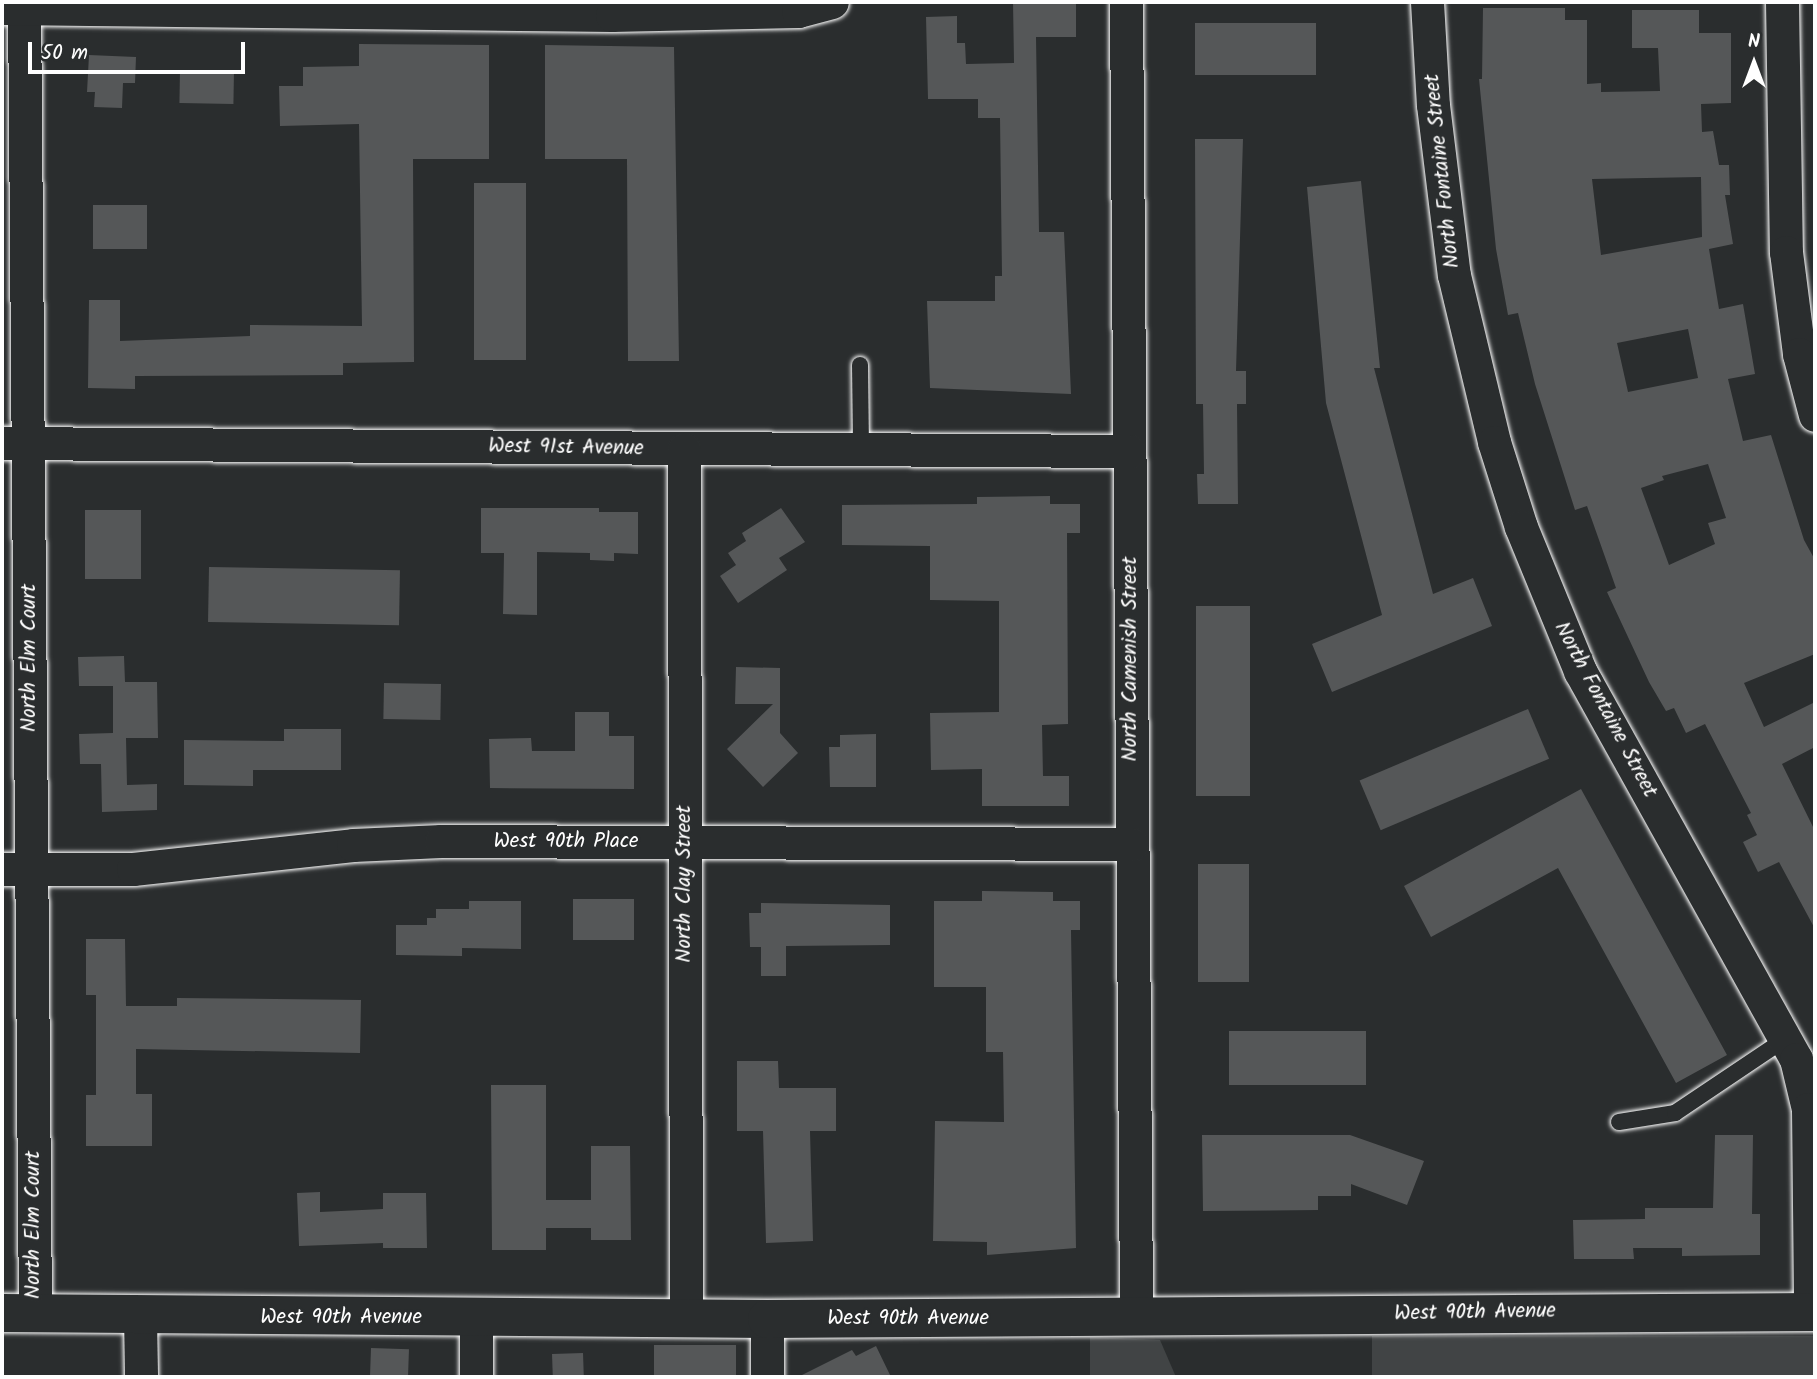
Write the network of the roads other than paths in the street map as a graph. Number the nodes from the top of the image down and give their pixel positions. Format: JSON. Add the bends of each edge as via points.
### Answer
{"nodes":[{"id":1,"x":832,"y":2,"type":"edge"},
{"id":2,"x":1126,"y":2,"type":"edge"},
{"id":3,"x":1427,"y":2,"type":"edge"},
{"id":4,"x":1782,"y":2,"type":"edge"},
{"id":5,"x":17,"y":6,"type":"edge"},
{"id":6,"x":504,"y":8,"type":"edge"},
{"id":7,"x":860,"y":365,"type":"dead end"},
{"id":8,"x":1815,"y":415,"type":"edge"},
{"id":9,"x":15,"y":444,"type":"edge"},
{"id":10,"x":684,"y":449,"type":"junction"},
{"id":11,"x":861,"y":450,"type":"junction"},
{"id":12,"x":1129,"y":451,"type":"junction"},
{"id":13,"x":685,"y":842,"type":"junction"},
{"id":14,"x":1132,"y":844,"type":"junction"},
{"id":15,"x":16,"y":869,"type":"edge"},
{"id":16,"x":1785,"y":1039,"type":"junction"},
{"id":17,"x":1619,"y":1122,"type":"dead end"},
{"id":18,"x":1813,"y":1312,"type":"edge"},
{"id":19,"x":18,"y":1313,"type":"edge"},
{"id":20,"x":140,"y":1317,"type":"junction"},
{"id":21,"x":1136,"y":1317,"type":"junction"},
{"id":22,"x":686,"y":1318,"type":"junction"},
{"id":23,"x":476,"y":1320,"type":"junction"},
{"id":24,"x":767,"y":1320,"type":"junction"},
{"id":25,"x":141,"y":1377,"type":"edge"},
{"id":26,"x":476,"y":1377,"type":"edge"},
{"id":27,"x":767,"y":1377,"type":"edge"}],
"edges":[{"from":1,"to":6,"type":"street","via":[[798,11]]},
{"from":2,"to":12,"type":"street","name":"North Camenish Street"},
{"from":3,"to":16,"type":"street","name":"North Fontaine Street","via":[[1433,106],[1454,275],[1474,366],[1521,527],[1580,671]]},
{"from":4,"to":8,"type":"street","via":[[1786,253],[1799,354]]},
{"from":5,"to":6,"type":"street"},
{"from":5,"to":9,"type":"street","name":"North Elm Court"},
{"from":7,"to":11,"type":"lane"},
{"from":9,"to":10,"type":"street","name":"West 91st Avenue"},
{"from":9,"to":15,"type":"street","name":"North Elm Court"},
{"from":10,"to":11,"type":"street","name":"West 91st Avenue"},
{"from":10,"to":13,"type":"street","name":"North Clay Street"},
{"from":11,"to":12,"type":"street","name":"West 91st Avenue"},
{"from":12,"to":14,"type":"street","name":"North Camenish Street"},
{"from":13,"to":14,"type":"street","name":"West 90th Place"},
{"from":13,"to":15,"type":"street","name":"West 90th Place","via":[[441,841],[353,845],[133,869]]},
{"from":13,"to":22,"type":"street","name":"North Clay Street"},
{"from":14,"to":21,"type":"street","name":"North Camenish Street"},
{"from":15,"to":19,"type":"street","name":"North Elm Court"},
{"from":16,"to":17,"type":"lane","via":[[1675,1113]]},
{"from":16,"to":18,"type":"street","name":"North Fontaine Street","via":[[1802,1076],[1808,1109]]},
{"from":18,"to":21,"type":"street","name":"West 90th Avenue"},
{"from":19,"to":20,"type":"street","name":"West 90th Avenue"},
{"from":20,"to":23,"type":"street","name":"West 90th Avenue"},
{"from":20,"to":25,"type":"street"},
{"from":21,"to":24,"type":"street","name":"West 90th Avenue"},
{"from":22,"to":23,"type":"street","name":"West 90th Avenue"},
{"from":22,"to":24,"type":"street","name":"West 90th Avenue"},
{"from":23,"to":26,"type":"street"},
{"from":24,"to":27,"type":"street"}]}
